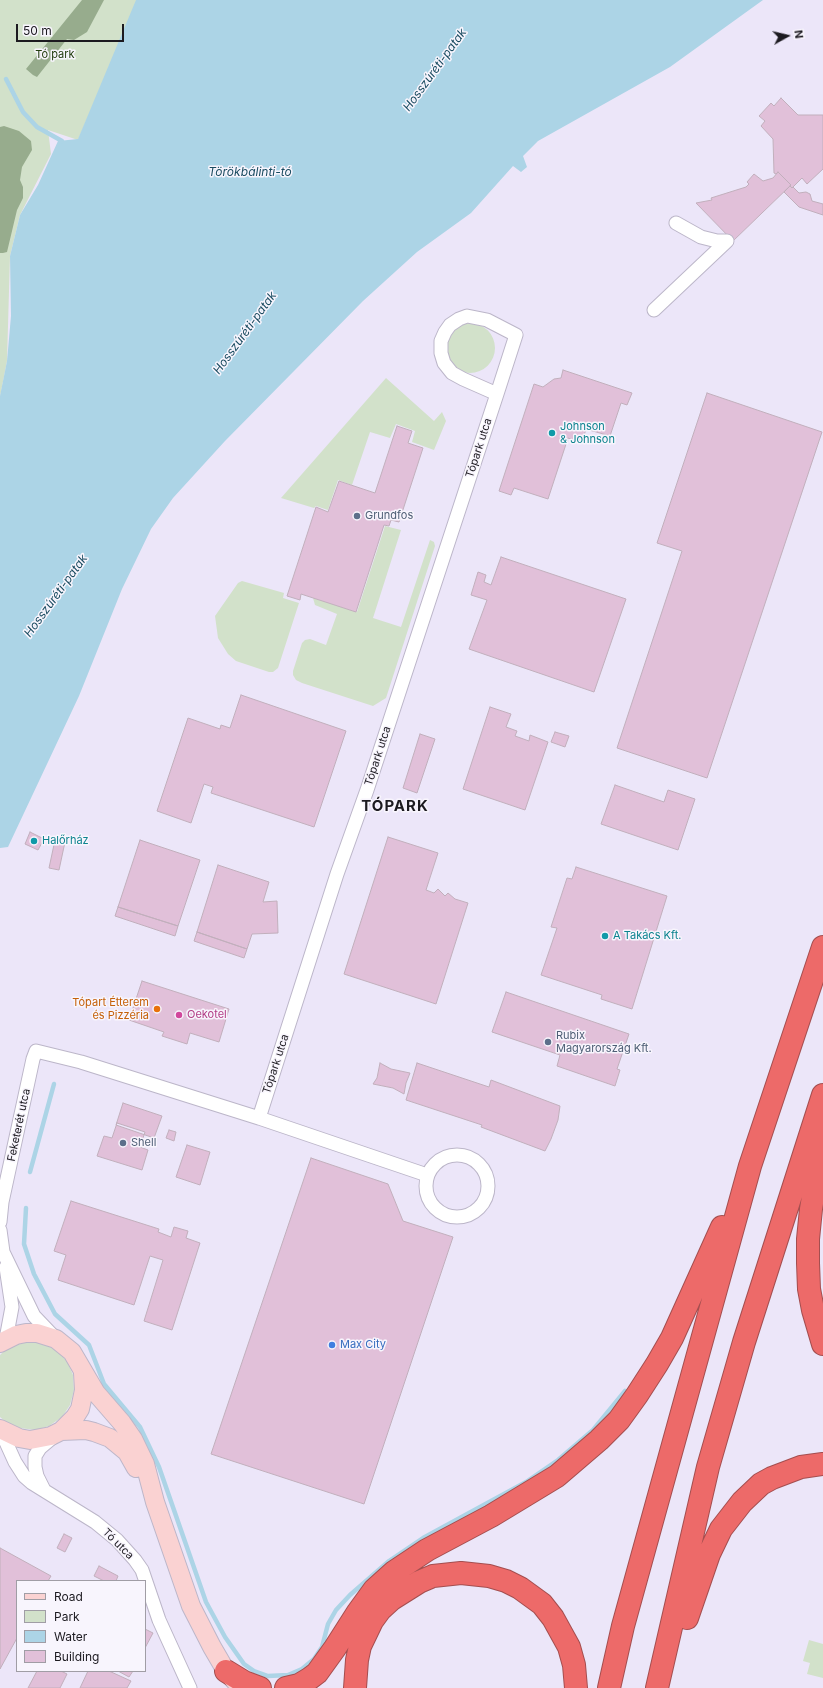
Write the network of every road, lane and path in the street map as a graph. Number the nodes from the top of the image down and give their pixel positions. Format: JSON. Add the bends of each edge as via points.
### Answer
{"nodes":[{"id":1,"x":676,"y":223,"type":"dead end"},
{"id":2,"x":654,"y":310,"type":"dead end"},
{"id":3,"x":497,"y":394,"type":"junction"},
{"id":4,"x":823,"y":947,"type":"edge"},
{"id":5,"x":823,"y":1095,"type":"edge"},
{"id":6,"x":258,"y":1118,"type":"junction"},
{"id":7,"x":823,"y":1137,"type":"edge"},
{"id":8,"x":750,"y":1166,"type":"junction"},
{"id":9,"x":427,"y":1175,"type":"junction"},
{"id":10,"x":0,"y":1222,"type":"edge"},
{"id":11,"x":0,"y":1230,"type":"edge"},
{"id":12,"x":3,"y":1252,"type":"junction"},
{"id":13,"x":56,"y":1339,"type":"junction"},
{"id":14,"x":3,"y":1341,"type":"edge"},
{"id":15,"x":823,"y":1344,"type":"edge"},
{"id":16,"x":82,"y":1370,"type":"junction"},
{"id":17,"x":0,"y":1429,"type":"edge"},
{"id":18,"x":61,"y":1431,"type":"junction"},
{"id":19,"x":823,"y":1464,"type":"edge"},
{"id":20,"x":45,"y":1491,"type":"junction"},
{"id":21,"x":155,"y":1502,"type":"junction"},
{"id":22,"x":146,"y":1580,"type":"edge"},
{"id":23,"x":146,"y":1581,"type":"edge"},
{"id":24,"x":335,"y":1648,"type":"junction"},
{"id":25,"x":226,"y":1671,"type":"junction"},
{"id":26,"x":190,"y":1688,"type":"edge"},
{"id":27,"x":240,"y":1688,"type":"edge"},
{"id":28,"x":260,"y":1688,"type":"edge"},
{"id":29,"x":286,"y":1688,"type":"edge"},
{"id":30,"x":320,"y":1688,"type":"edge"},
{"id":31,"x":355,"y":1688,"type":"edge"},
{"id":32,"x":576,"y":1688,"type":"edge"},
{"id":33,"x":609,"y":1688,"type":"edge"},
{"id":34,"x":657,"y":1688,"type":"edge"},
{"id":35,"x":664,"y":1688,"type":"edge"}],
"edges":[{"from":1,"to":2,"type":"street","via":[[701,238],[727,241]]},
{"from":3,"to":3,"type":"street","name":"Tópark utca","via":[[516,335],[487,320],[467,316],[450,324],[441,341],[444,363],[452,373]]},
{"from":3,"to":6,"type":"street","name":"Tópark utca"},
{"from":4,"to":8,"type":"highway"},
{"from":5,"to":34,"type":"highway","via":[[744,1342],[708,1467]]},
{"from":6,"to":9,"type":"street"},
{"from":6,"to":10,"type":"street","name":"Feketerét utca","via":[[81,1062],[36,1051],[2,1202]]},
{"from":7,"to":15,"type":"highway","via":[[811,1209],[808,1263],[811,1296]]},
{"from":8,"to":24,"type":"highway","via":[[672,1338],[619,1420],[557,1476],[491,1516],[427,1550],[394,1572],[374,1590]]},
{"from":8,"to":33,"type":"highway","via":[[623,1626]]},
{"from":9,"to":9,"type":"street","via":[[426,1192],[434,1208],[448,1217],[466,1216],[480,1207],[487,1195],[488,1181],[482,1168],[473,1159],[460,1155],[446,1157],[434,1164]]},
{"from":11,"to":12,"type":"street"},
{"from":12,"to":13,"type":"street","via":[[34,1316]]},
{"from":12,"to":14,"type":"street","via":[[12,1307]]},
{"from":13,"to":14,"type":"main road","via":[[37,1333],[21,1334]]},
{"from":13,"to":16,"type":"main road","via":[[72,1352]]},
{"from":16,"to":18,"type":"main road","via":[[84,1390],[81,1404],[75,1417]]},
{"from":16,"to":21,"type":"main road","via":[[96,1394],[122,1422],[133,1439],[145,1464]]},
{"from":17,"to":18,"type":"main road","via":[[30,1440]]},
{"from":17,"to":20,"type":"street","name":"Tó utca","via":[[24,1476]]},
{"from":18,"to":20,"type":"street","via":[[40,1448],[35,1456],[37,1476]]},
{"from":18,"to":21,"type":"main road","via":[[94,1432],[115,1441],[127,1452]]},
{"from":19,"to":35,"type":"highway","via":[[801,1467],[772,1478],[751,1492],[732,1513],[709,1554]]},
{"from":20,"to":22,"type":"street","name":"Tó utca","via":[[95,1522],[116,1540],[135,1560]]},
{"from":21,"to":25,"type":"main road","via":[[191,1606]]},
{"from":23,"to":26,"type":"street","name":"Tó utca","via":[[168,1642]]},
{"from":24,"to":29,"type":"highway","via":[[317,1673],[299,1685]]},
{"from":24,"to":30,"type":"highway"},
{"from":25,"to":27,"type":"main road"},
{"from":25,"to":28,"type":"highway"},
{"from":31,"to":32,"type":"highway","via":[[360,1646],[380,1610],[419,1582],[433,1576],[461,1573],[484,1575],[506,1581],[542,1604],[569,1647]]}]}
